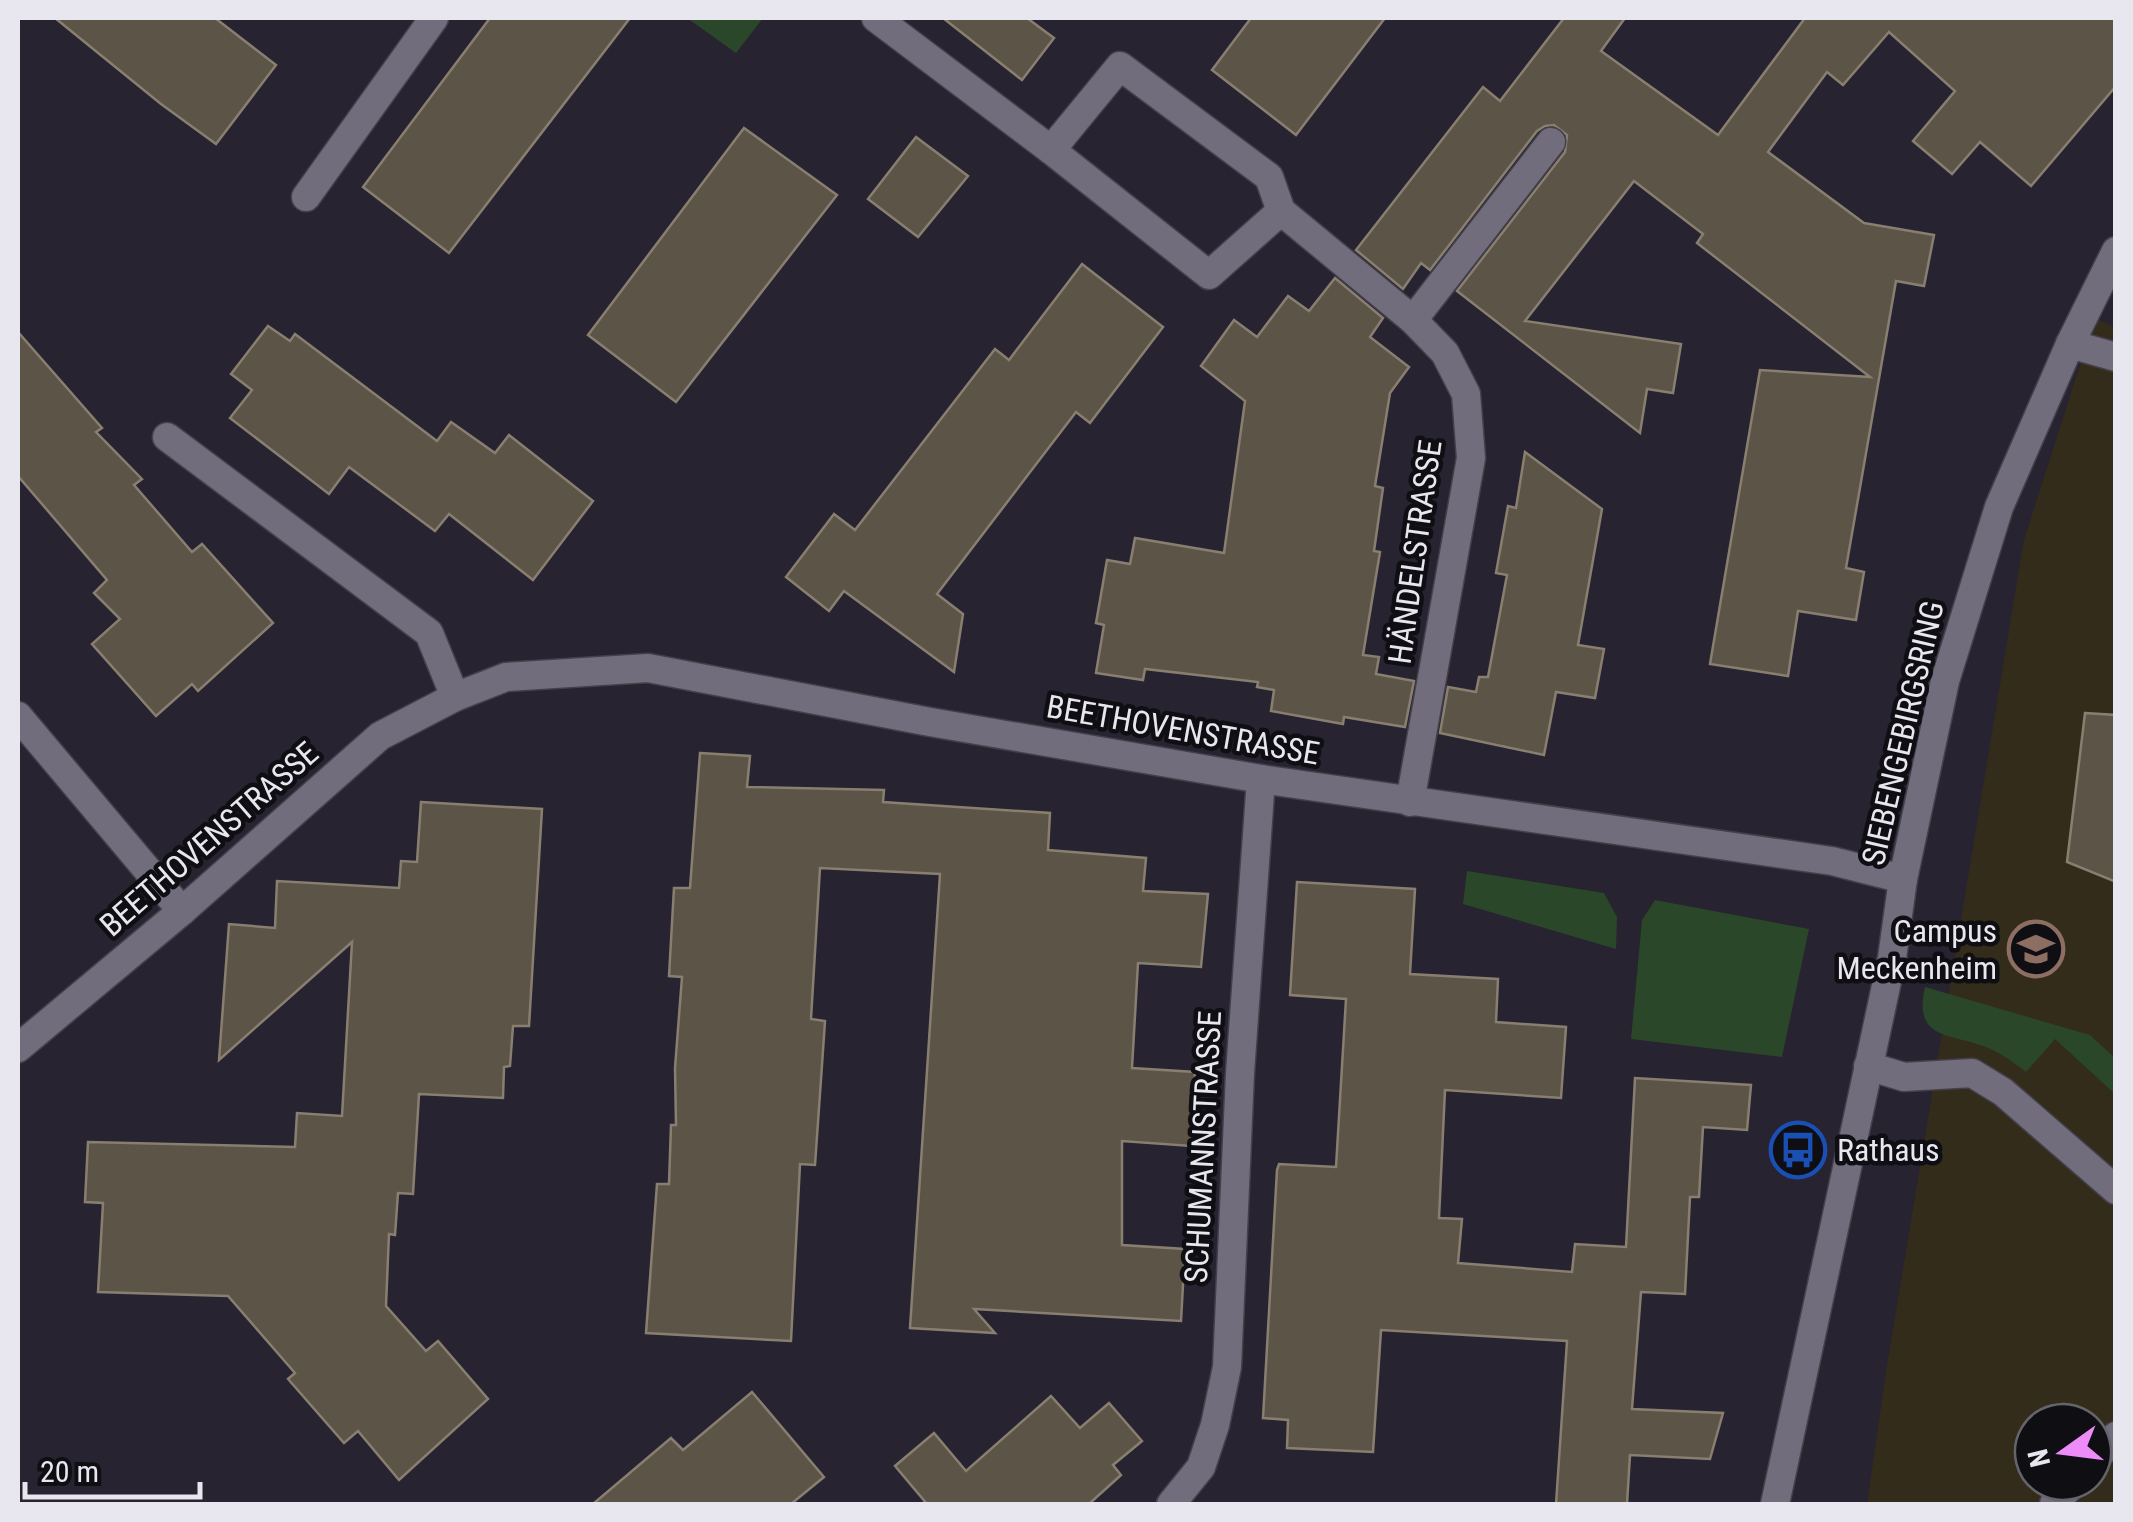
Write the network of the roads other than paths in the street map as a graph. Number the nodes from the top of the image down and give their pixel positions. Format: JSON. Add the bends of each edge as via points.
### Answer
{"nodes":[{"id":1,"x":434,"y":18,"type":"edge"},
{"id":2,"x":882,"y":19,"type":"edge"},
{"id":3,"x":1551,"y":142,"type":"dead end"},
{"id":4,"x":1051,"y":150,"type":"junction"},
{"id":5,"x":306,"y":198,"type":"dead end"},
{"id":6,"x":1281,"y":212,"type":"junction"},
{"id":7,"x":2116,"y":251,"type":"edge"},
{"id":8,"x":1413,"y":320,"type":"junction"},
{"id":9,"x":2070,"y":344,"type":"junction"},
{"id":10,"x":2116,"y":356,"type":"edge"},
{"id":11,"x":167,"y":436,"type":"dead end"},
{"id":12,"x":455,"y":698,"type":"junction"},
{"id":13,"x":18,"y":716,"type":"edge"},
{"id":14,"x":1261,"y":779,"type":"junction"},
{"id":15,"x":1410,"y":802,"type":"junction"},
{"id":16,"x":1903,"y":879,"type":"junction"},
{"id":17,"x":182,"y":911,"type":"junction"},
{"id":18,"x":18,"y":1048,"type":"edge"},
{"id":19,"x":1868,"y":1066,"type":"junction"},
{"id":20,"x":2116,"y":1190,"type":"edge"},
{"id":21,"x":1171,"y":1504,"type":"edge"},
{"id":22,"x":1775,"y":1504,"type":"edge"}],
"edges":[{"from":1,"to":5,"type":"street"},
{"from":2,"to":4,"type":"street"},
{"from":3,"to":8,"type":"street"},
{"from":4,"to":6,"type":"street","via":[[1209,276]]},
{"from":4,"to":6,"type":"street","name":"HÄNDELSTRASSE","via":[[1120,66],[1270,177]]},
{"from":6,"to":8,"type":"street","name":"HÄNDELSTRASSE"},
{"from":7,"to":9,"type":"street","name":"SIEBENGEBIRGSRING"},
{"from":8,"to":15,"type":"street","name":"HÄNDELSTRASSE","via":[[1445,352],[1466,394],[1472,458]]},
{"from":9,"to":10,"type":"street"},
{"from":9,"to":16,"type":"street","name":"SIEBENGEBIRGSRING","via":[[1983,559],[1945,681]]},
{"from":11,"to":12,"type":"street","via":[[429,634]]},
{"from":12,"to":14,"type":"street","name":"BEETHOVENSTRASSE","via":[[506,677],[648,668]]},
{"from":12,"to":17,"type":"street","name":"BEETHOVENSTRASSE","via":[[380,736]]},
{"from":13,"to":17,"type":"street"},
{"from":14,"to":15,"type":"street","name":"BEETHOVENSTRASSE"},
{"from":14,"to":21,"type":"street","name":"SCHUMANNSTRASSE","via":[[1226,1367],[1201,1467]]},
{"from":15,"to":16,"type":"street","name":"BEETHOVENSTRASSE","via":[[1832,861]]},
{"from":16,"to":19,"type":"street","name":"SIEBENGEBIRGSRING"},
{"from":17,"to":18,"type":"street","name":"BEETHOVENSTRASSE"},
{"from":19,"to":20,"type":"street","via":[[1904,1076],[1972,1073]]},
{"from":19,"to":22,"type":"street","name":"SIEBENGEBIRGSRING"}]}
